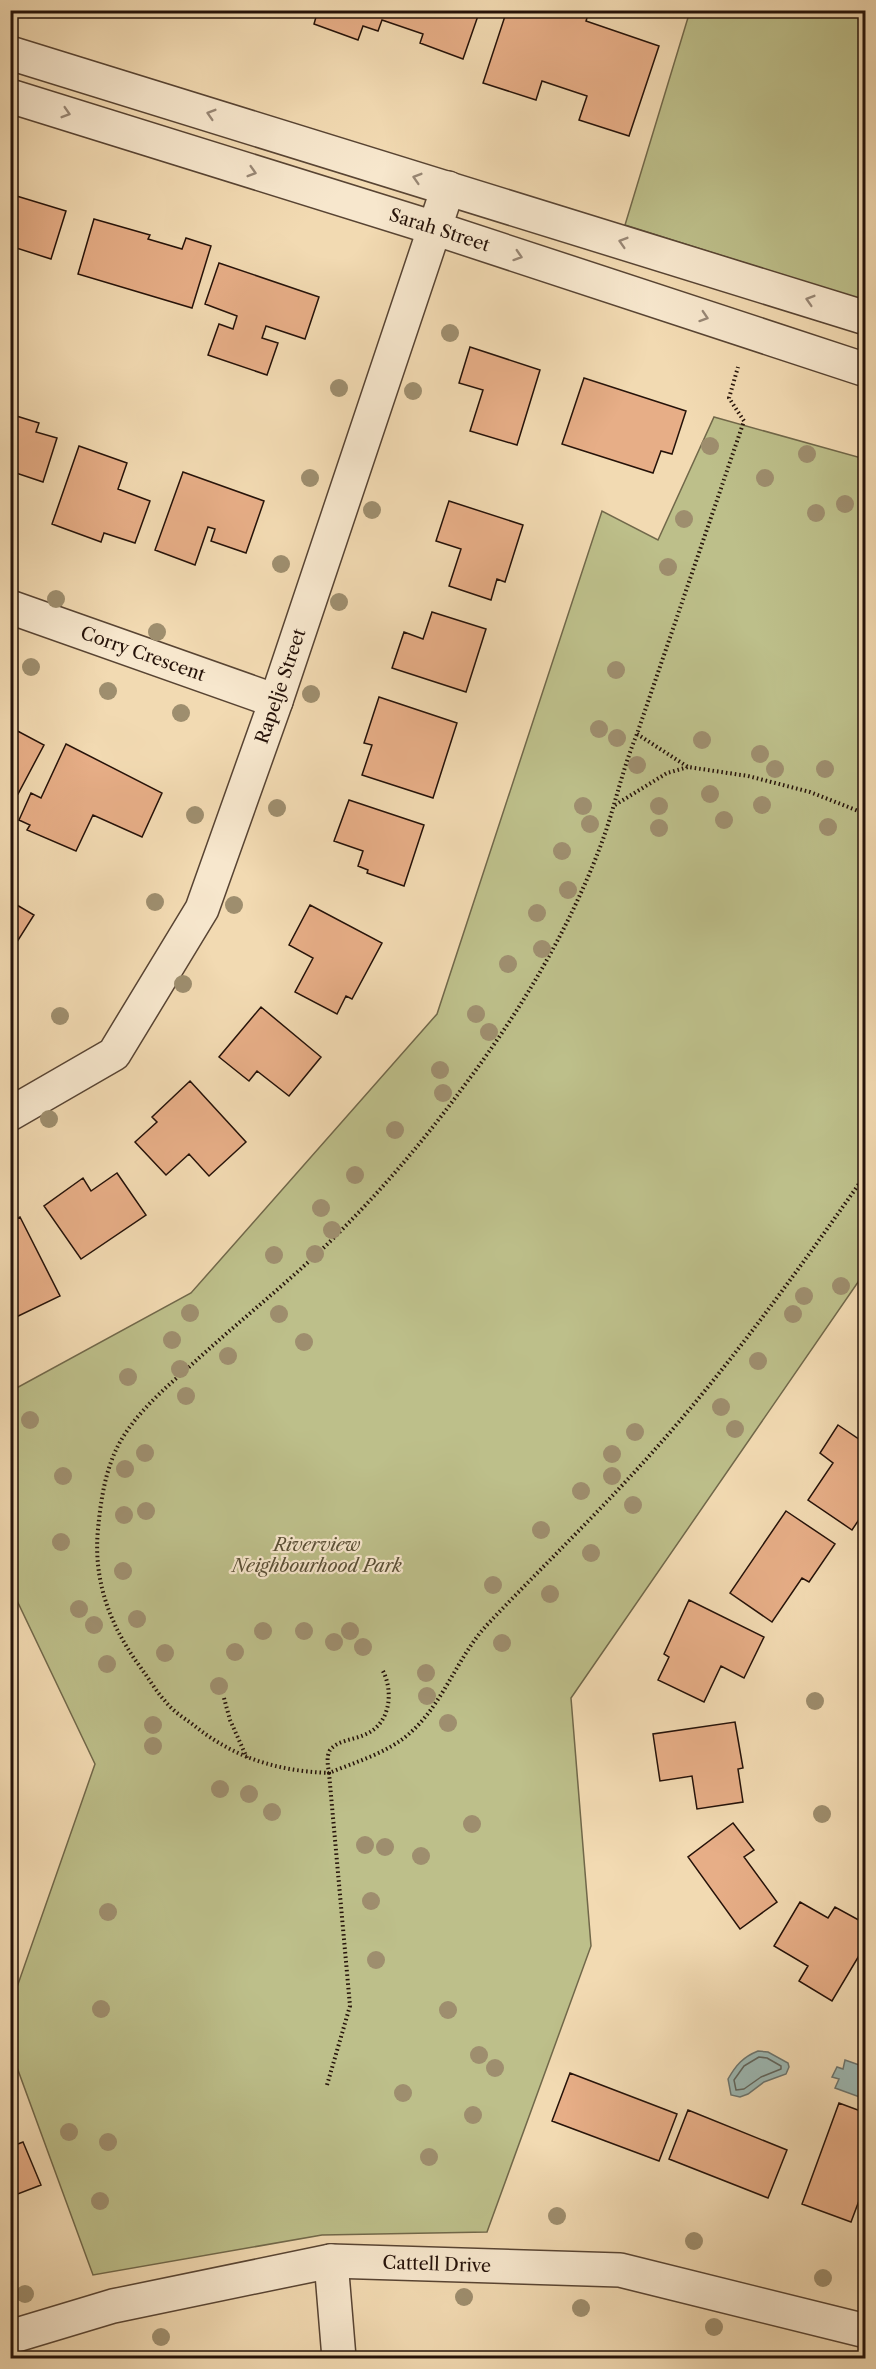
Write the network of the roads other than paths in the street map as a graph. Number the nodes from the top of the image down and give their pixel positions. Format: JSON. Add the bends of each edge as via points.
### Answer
{"nodes":[{"id":1,"x":10,"y":52,"type":"edge"},
{"id":2,"x":10,"y":96,"type":"edge"},
{"id":3,"x":448,"y":188,"type":"junction"},
{"id":4,"x":434,"y":228,"type":"junction"},
{"id":5,"x":866,"y":318,"type":"edge"},
{"id":6,"x":866,"y":370,"type":"edge"},
{"id":7,"x":10,"y":607,"type":"edge"},
{"id":8,"x":276,"y":701,"type":"junction"},
{"id":9,"x":10,"y":1114,"type":"edge"},
{"id":10,"x":331,"y":2260,"type":"junction"},
{"id":11,"x":866,"y":2331,"type":"edge"},
{"id":12,"x":10,"y":2337,"type":"edge"},
{"id":13,"x":339,"y":2358,"type":"edge"}],
"edges":[{"from":3,"to":1,"type":"street","one_way":true},
{"from":2,"to":4,"type":"street","name":"Sarah Street","one_way":true},
{"from":3,"to":4,"type":"street","name":"Rapelje Street"},
{"from":5,"to":3,"type":"street","one_way":true},
{"from":4,"to":6,"type":"street","name":"Sarah Street","one_way":true},
{"from":4,"to":8,"type":"street","name":"Rapelje Street"},
{"from":7,"to":8,"type":"street","name":"Corry Crescent"},
{"from":8,"to":9,"type":"street","name":"Rapelje Street","via":[[202,909],[114,1054]]},
{"from":10,"to":11,"type":"street","name":"Cattell Drive","via":[[620,2270]]},
{"from":10,"to":12,"type":"street","name":"Cattell Drive","via":[[113,2306]]},
{"from":10,"to":13,"type":"street"}]}
